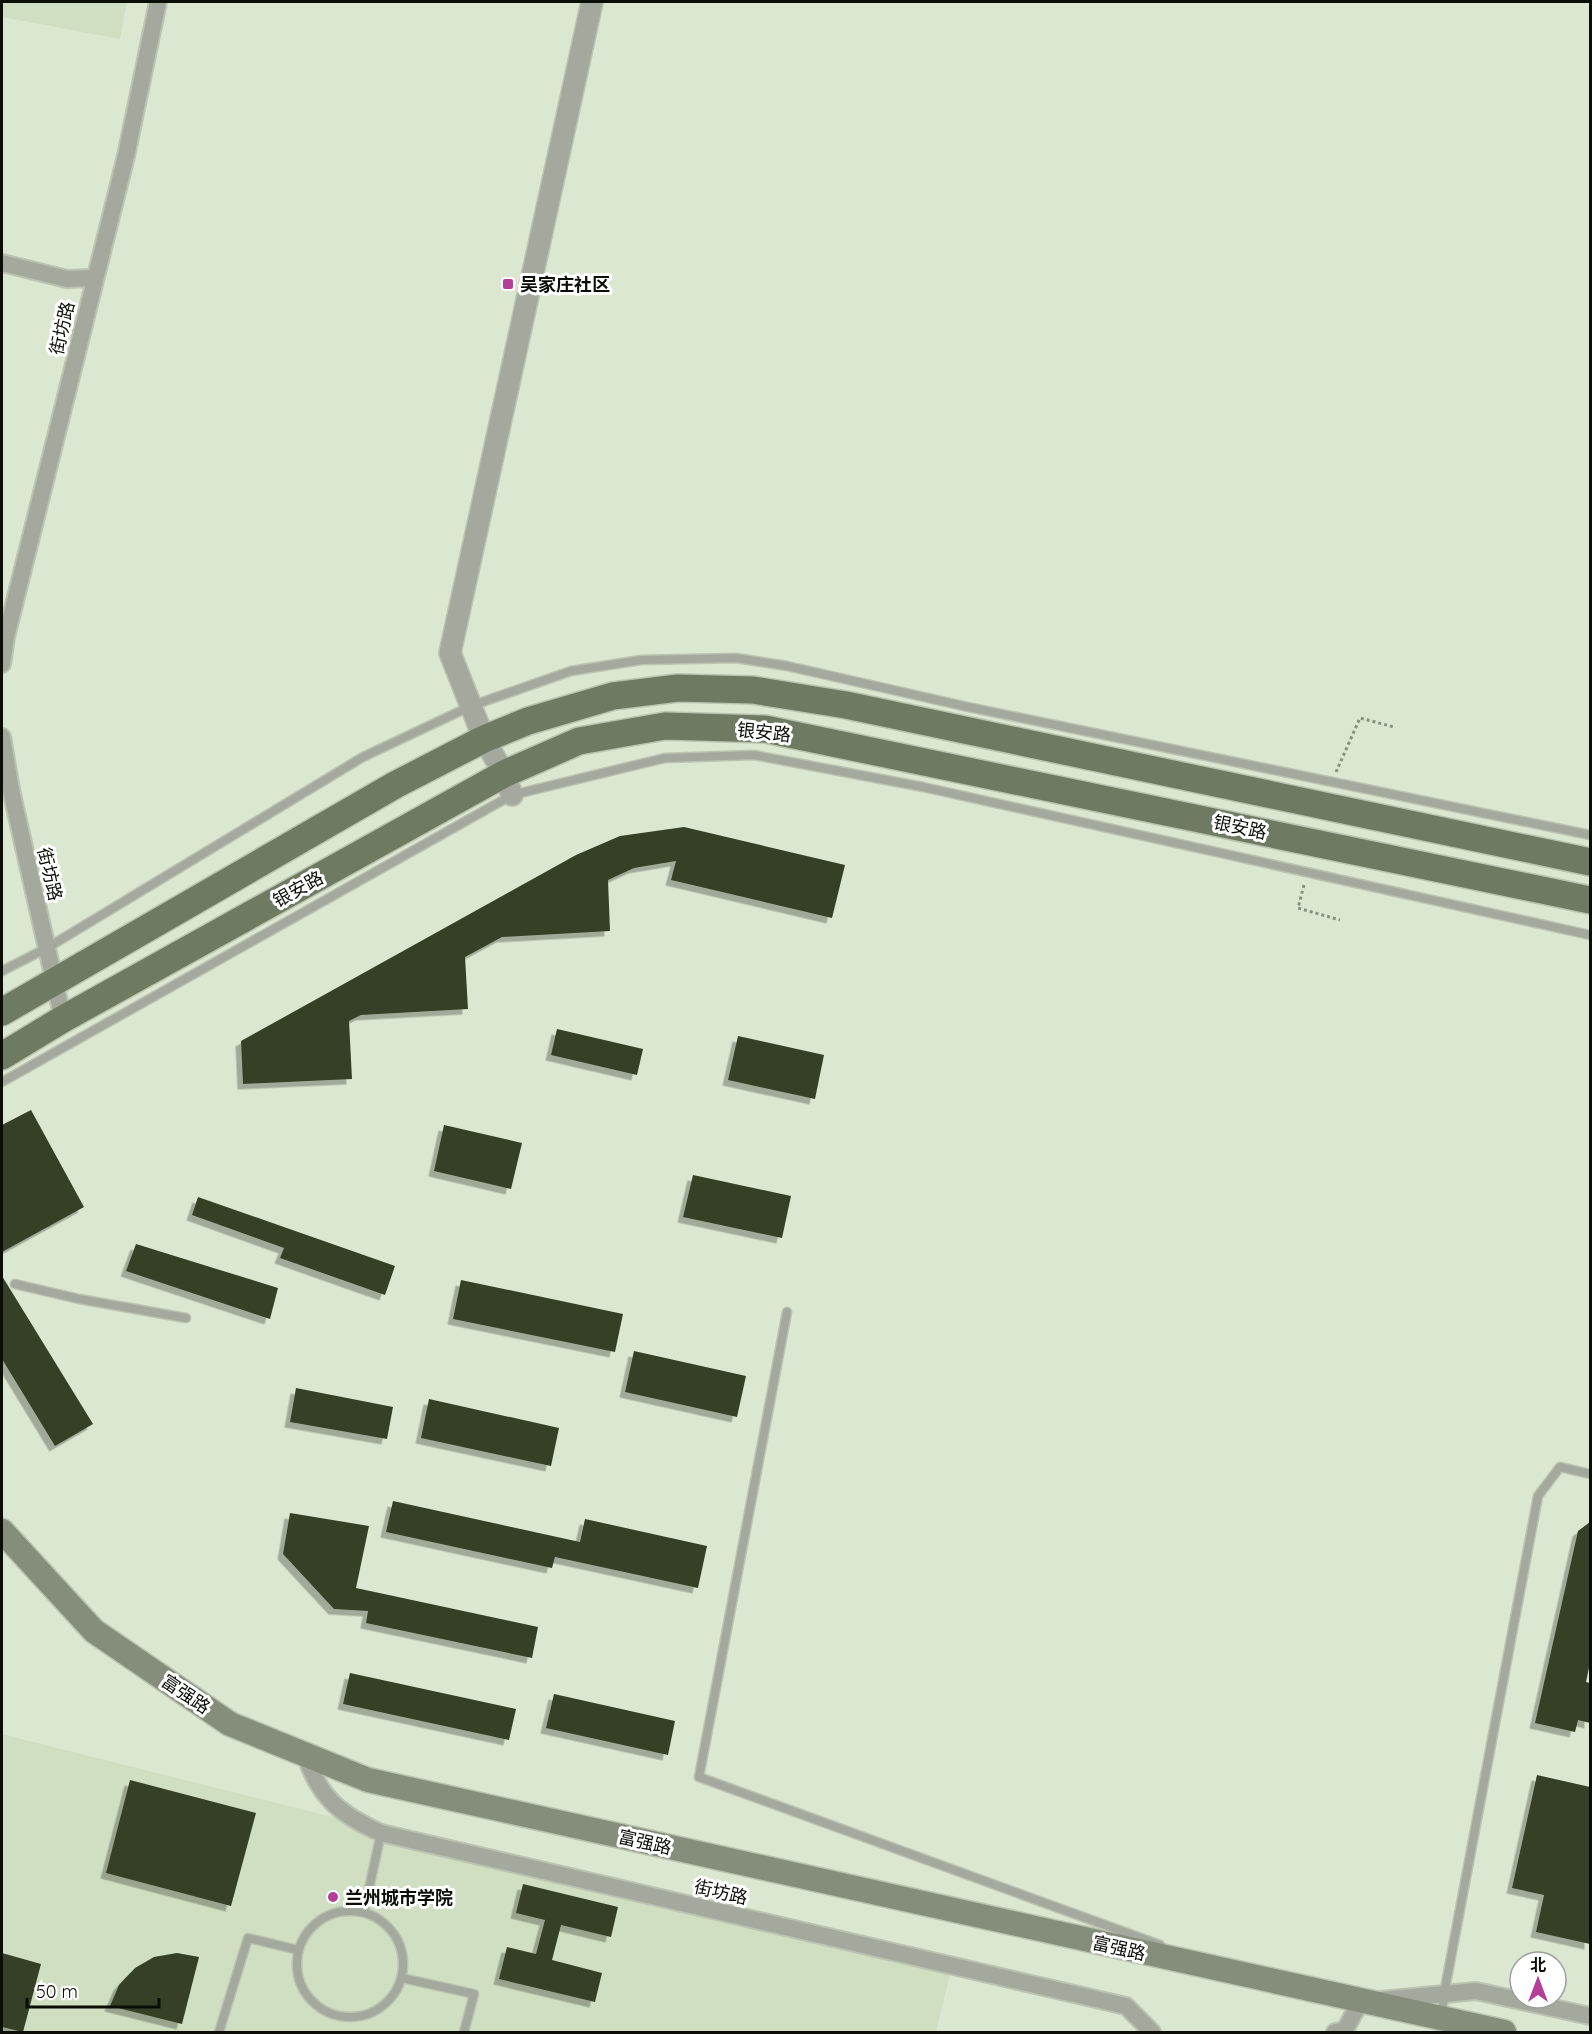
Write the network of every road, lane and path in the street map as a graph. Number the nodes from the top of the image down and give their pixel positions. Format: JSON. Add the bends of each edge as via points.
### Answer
{"nodes":[{"id":1,"x":158,"y":2,"type":"edge"},
{"id":2,"x":592,"y":2,"type":"edge"},
{"id":3,"x":2,"y":263,"type":"edge"},
{"id":4,"x":94,"y":278,"type":"junction"},
{"id":5,"x":2,"y":664,"type":"edge"},
{"id":6,"x":471,"y":706,"type":"junction"},
{"id":7,"x":1394,"y":727,"type":"dead end"},
{"id":8,"x":2,"y":737,"type":"edge"},
{"id":9,"x":484,"y":739,"type":"junction"},
{"id":10,"x":4,"y":767,"type":"edge"},
{"id":11,"x":1331,"y":782,"type":"junction"},
{"id":12,"x":508,"y":785,"type":"junction"},
{"id":13,"x":1590,"y":835,"type":"edge"},
{"id":14,"x":1590,"y":862,"type":"edge"},
{"id":15,"x":1306,"y":872,"type":"junction"},
{"id":16,"x":1590,"y":900,"type":"edge"},
{"id":17,"x":1340,"y":920,"type":"dead end"},
{"id":18,"x":1590,"y":935,"type":"edge"},
{"id":19,"x":47,"y":948,"type":"junction"},
{"id":20,"x":3,"y":970,"type":"edge"},
{"id":21,"x":55,"y":981,"type":"junction"},
{"id":22,"x":2,"y":1012,"type":"edge"},
{"id":23,"x":63,"y":1019,"type":"junction"},
{"id":24,"x":2,"y":1056,"type":"edge"},
{"id":25,"x":2,"y":1082,"type":"edge"},
{"id":26,"x":15,"y":1284,"type":"dead end"},
{"id":27,"x":787,"y":1312,"type":"dead end"},
{"id":28,"x":186,"y":1318,"type":"dead end"},
{"id":29,"x":1590,"y":1474,"type":"edge"},
{"id":30,"x":2,"y":1531,"type":"edge"},
{"id":31,"x":305,"y":1754,"type":"junction"},
{"id":32,"x":381,"y":1833,"type":"junction"},
{"id":33,"x":364,"y":1912,"type":"junction"},
{"id":34,"x":298,"y":1950,"type":"junction"},
{"id":35,"x":402,"y":1978,"type":"junction"},
{"id":36,"x":1324,"y":1994,"type":"junction"},
{"id":37,"x":1444,"y":1994,"type":"junction"},
{"id":38,"x":1360,"y":2002,"type":"junction"},
{"id":39,"x":1590,"y":2016,"type":"edge"},
{"id":40,"x":1442,"y":2019,"type":"junction"},
{"id":41,"x":219,"y":2032,"type":"edge"},
{"id":42,"x":464,"y":2032,"type":"edge"},
{"id":43,"x":1152,"y":2032,"type":"edge"},
{"id":44,"x":1345,"y":2032,"type":"edge"},
{"id":45,"x":1504,"y":2032,"type":"edge"}],
"edges":[{"from":1,"to":4,"type":"street","name":"街坊路","via":[[126,156]]},
{"from":2,"to":6,"type":"street","via":[[450,653]]},
{"from":3,"to":4,"type":"street","via":[[67,279]]},
{"from":4,"to":5,"type":"street","name":"街坊路"},
{"from":6,"to":9,"type":"street"},
{"from":6,"to":11,"type":"lane","via":[[570,671],[640,660],[736,658]]},
{"from":6,"to":19,"type":"lane","via":[[363,757]]},
{"from":7,"to":11,"type":"path","via":[[1360,718]]},
{"from":8,"to":10,"type":"street","name":"街坊路"},
{"from":9,"to":12,"type":"street"},
{"from":9,"to":14,"type":"main road","via":[[546,715],[613,696],[678,688],[753,690],[858,707]]},
{"from":9,"to":21,"type":"main road","via":[[395,785]]},
{"from":10,"to":19,"type":"street","name":"街坊路"},
{"from":11,"to":13,"type":"lane"},
{"from":12,"to":15,"type":"lane","via":[[665,758],[754,755],[923,787]]},
{"from":12,"to":16,"type":"main road","name":"银安路","via":[[579,741],[665,726],[765,729]]},
{"from":12,"to":23,"type":"main road","name":"银安路"},
{"from":12,"to":25,"type":"lane"},
{"from":15,"to":17,"type":"path","via":[[1298,908]]},
{"from":15,"to":18,"type":"lane"},
{"from":19,"to":20,"type":"lane"},
{"from":19,"to":21,"type":"street","name":"街坊路"},
{"from":21,"to":22,"type":"main road"},
{"from":21,"to":23,"type":"street","name":"街坊路"},
{"from":23,"to":24,"type":"main road","name":"银安路"},
{"from":26,"to":28,"type":"lane"},
{"from":27,"to":36,"type":"lane","via":[[699,1777],[1162,1946]]},
{"from":29,"to":37,"type":"lane","via":[[1560,1467],[1538,1496]]},
{"from":30,"to":31,"type":"main road","name":"富强路","via":[[94,1631],[230,1724]]},
{"from":31,"to":32,"type":"street","name":"街坊路","via":[[311,1773],[328,1799],[352,1820]]},
{"from":31,"to":36,"type":"main road","name":"富强路","via":[[368,1780]]},
{"from":32,"to":33,"type":"lane"},
{"from":32,"to":43,"type":"street","name":"街坊路","via":[[1126,2006]]},
{"from":33,"to":34,"type":"lane","via":[[343,1911],[323,1917],[307,1931]]},
{"from":33,"to":35,"type":"lane","via":[[383,1921],[397,1937],[404,1957]]},
{"from":34,"to":35,"type":"lane","via":[[296,1971],[303,1991],[317,2007],[336,2016],[357,2017],[377,2011],[393,1997]]},
{"from":34,"to":41,"type":"lane","via":[[248,1938]]},
{"from":35,"to":42,"type":"lane","via":[[474,1994]]},
{"from":36,"to":38,"type":"main road","name":"富强路"},
{"from":37,"to":38,"type":"street","name":"富强路"},
{"from":37,"to":39,"type":"street","name":"富强路","via":[[1476,1991]]},
{"from":37,"to":40,"type":"lane"},
{"from":38,"to":40,"type":"main road","name":"富强路"},
{"from":38,"to":44,"type":"street"},
{"from":40,"to":45,"type":"main road","name":"富强路"}]}
